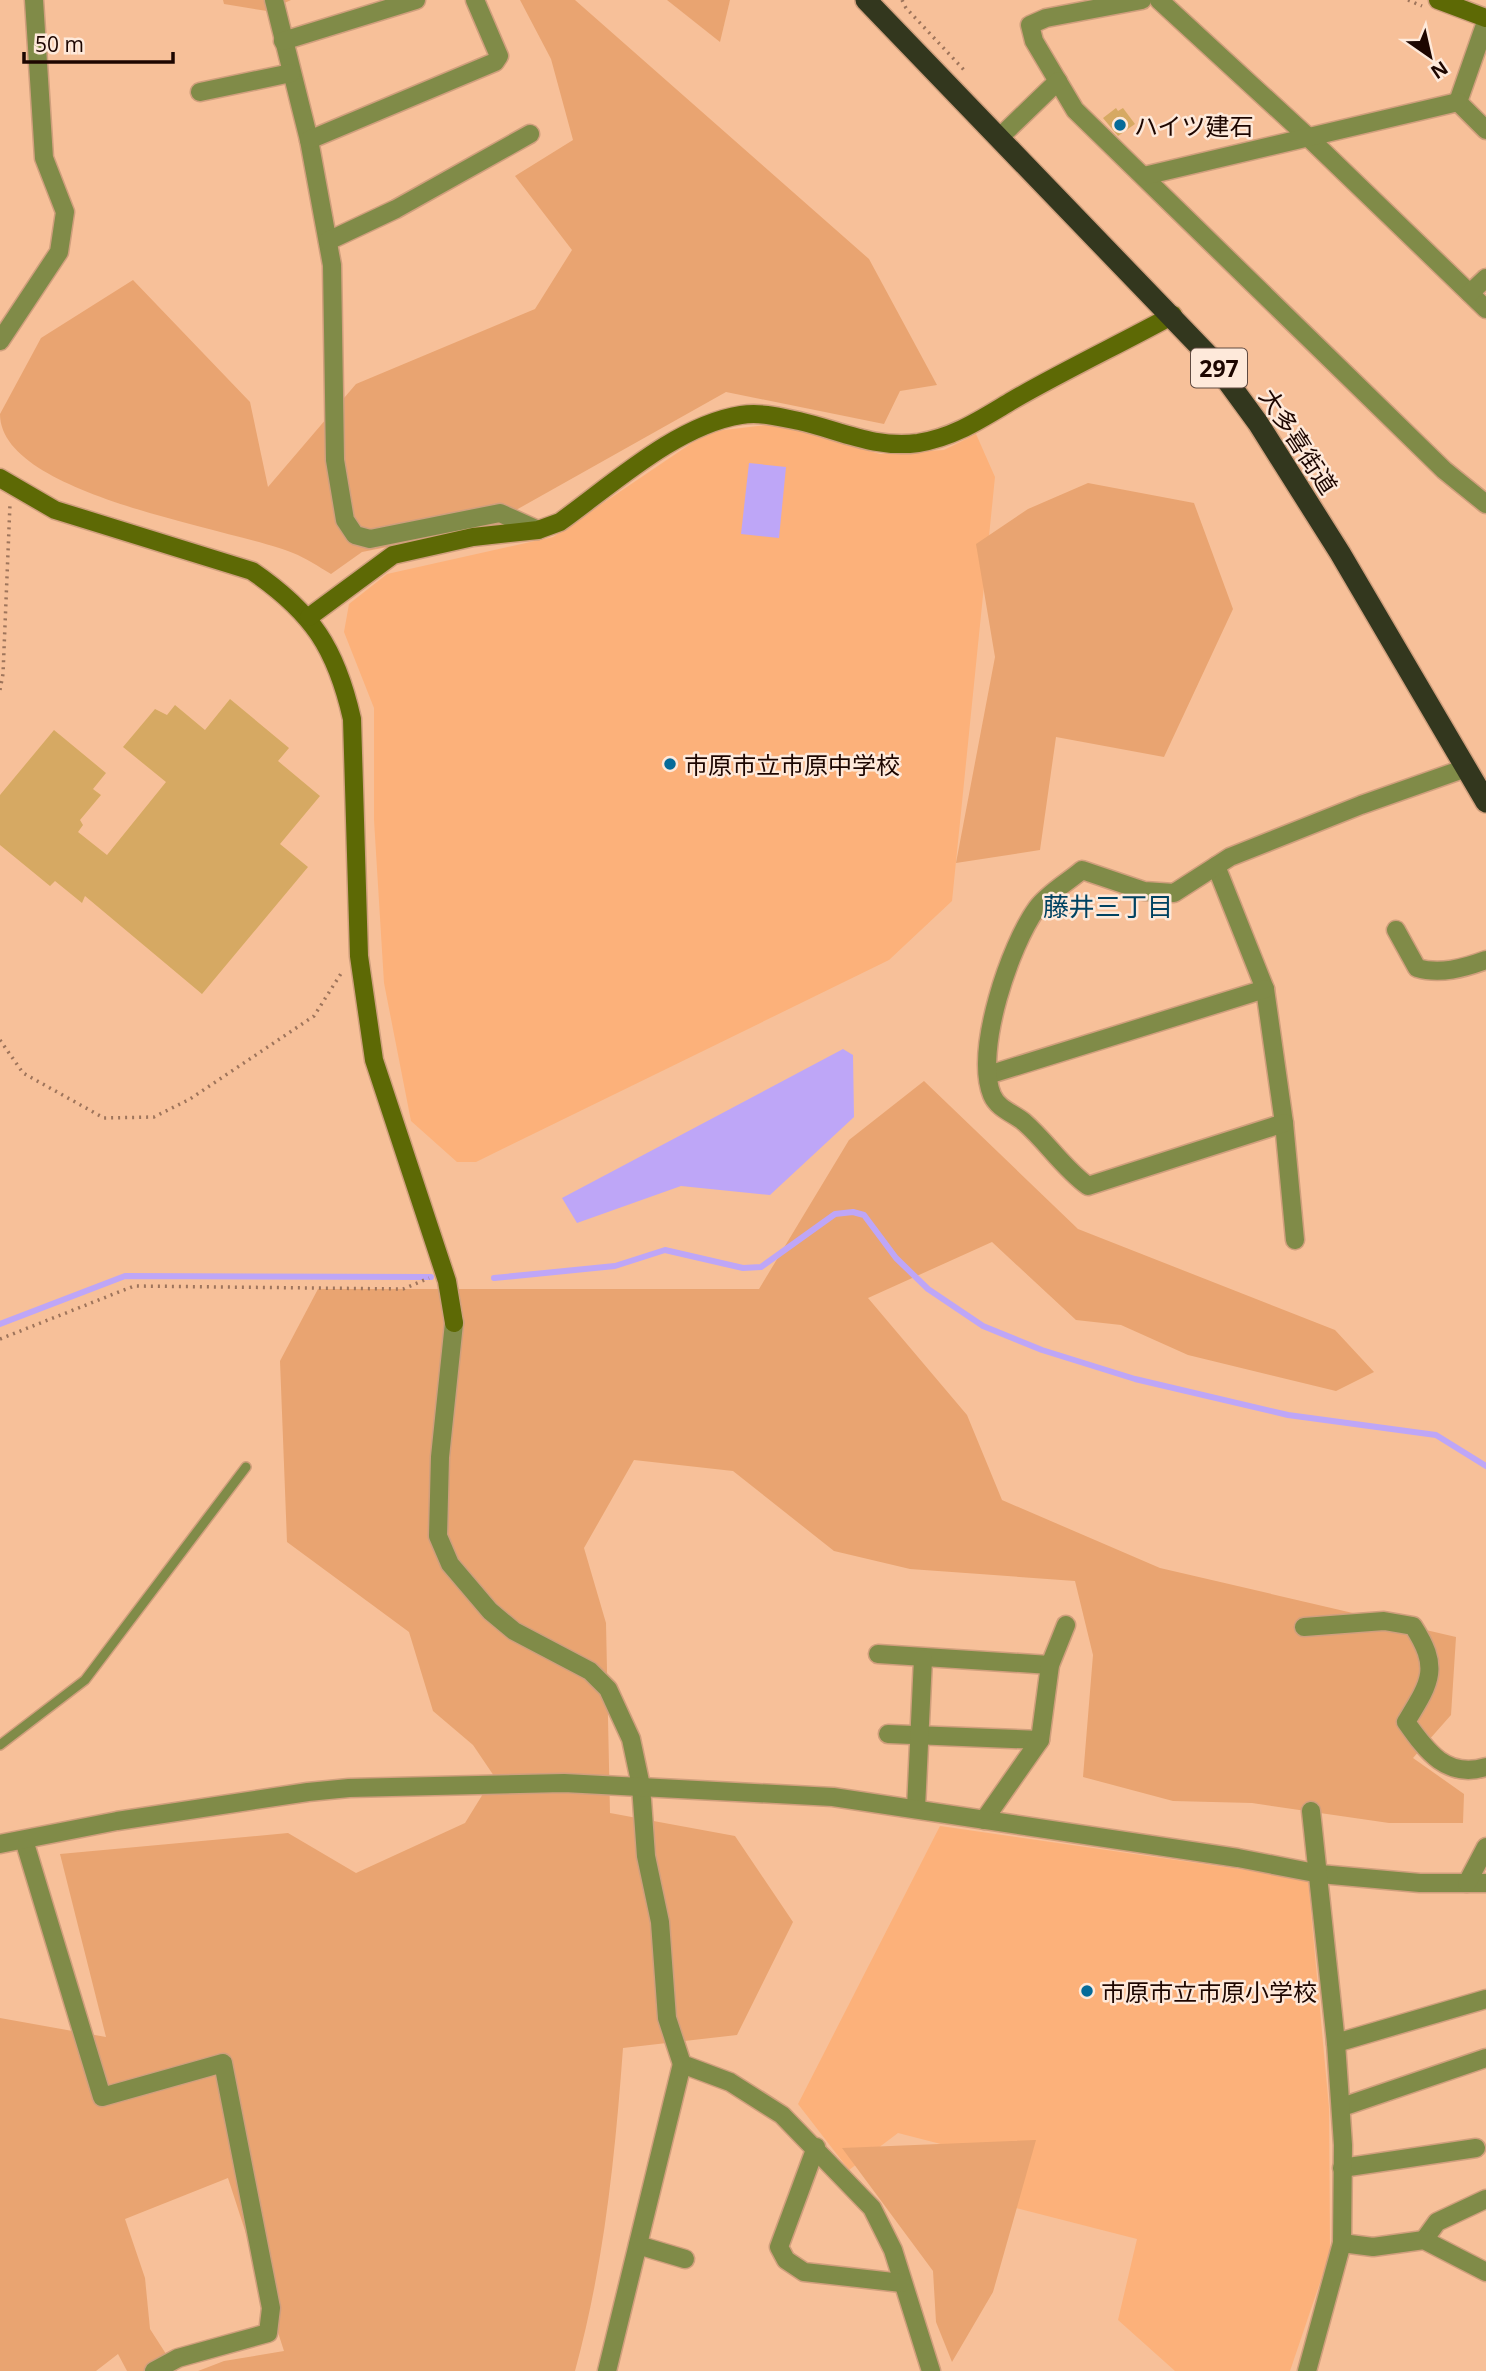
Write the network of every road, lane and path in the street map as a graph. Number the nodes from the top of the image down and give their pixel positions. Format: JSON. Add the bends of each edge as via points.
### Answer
{"nodes":[{"id":1,"x":34,"y":0,"type":"edge"},
{"id":2,"x":274,"y":0,"type":"edge"},
{"id":3,"x":416,"y":0,"type":"edge"},
{"id":4,"x":475,"y":0,"type":"edge"},
{"id":5,"x":866,"y":0,"type":"edge"},
{"id":6,"x":1142,"y":0,"type":"edge"},
{"id":7,"x":1159,"y":0,"type":"edge"},
{"id":8,"x":1438,"y":0,"type":"edge"},
{"id":9,"x":1486,"y":20,"type":"edge"},
{"id":10,"x":283,"y":41,"type":"junction"},
{"id":11,"x":291,"y":73,"type":"junction"},
{"id":12,"x":1058,"y":80,"type":"junction"},
{"id":13,"x":200,"y":92,"type":"dead end"},
{"id":14,"x":1458,"y":102,"type":"junction"},
{"id":15,"x":1486,"y":130,"type":"edge"},
{"id":16,"x":530,"y":134,"type":"dead end"},
{"id":17,"x":1000,"y":137,"type":"junction"},
{"id":18,"x":1308,"y":137,"type":"junction"},
{"id":19,"x":309,"y":140,"type":"junction"},
{"id":20,"x":1144,"y":176,"type":"junction"},
{"id":21,"x":328,"y":241,"type":"junction"},
{"id":22,"x":1486,"y":278,"type":"edge"},
{"id":23,"x":1470,"y":293,"type":"junction"},
{"id":24,"x":1486,"y":309,"type":"edge"},
{"id":25,"x":1173,"y":315,"type":"junction"},
{"id":26,"x":0,"y":341,"type":"edge"},
{"id":27,"x":0,"y":478,"type":"edge"},
{"id":28,"x":1486,"y":504,"type":"edge"},
{"id":29,"x":8,"y":512,"type":"dead end"},
{"id":30,"x":538,"y":530,"type":"junction"},
{"id":31,"x":309,"y":617,"type":"junction"},
{"id":32,"x":0,"y":690,"type":"edge"},
{"id":33,"x":1466,"y":768,"type":"junction"},
{"id":34,"x":1486,"y":802,"type":"edge"},
{"id":35,"x":1216,"y":866,"type":"junction"},
{"id":36,"x":1396,"y":930,"type":"dead end"},
{"id":37,"x":359,"y":956,"type":"junction"},
{"id":38,"x":1486,"y":960,"type":"edge"},
{"id":39,"x":1265,"y":989,"type":"junction"},
{"id":40,"x":0,"y":1040,"type":"edge"},
{"id":41,"x":988,"y":1075,"type":"junction"},
{"id":42,"x":1284,"y":1123,"type":"junction"},
{"id":43,"x":1295,"y":1240,"type":"dead end"},
{"id":44,"x":443,"y":1271,"type":"junction"},
{"id":45,"x":0,"y":1339,"type":"edge"},
{"id":46,"x":246,"y":1467,"type":"dead end"},
{"id":47,"x":1066,"y":1625,"type":"dead end"},
{"id":48,"x":1304,"y":1627,"type":"dead end"},
{"id":49,"x":878,"y":1654,"type":"dead end"},
{"id":50,"x":923,"y":1659,"type":"junction"},
{"id":51,"x":1050,"y":1665,"type":"junction"},
{"id":52,"x":888,"y":1734,"type":"dead end"},
{"id":53,"x":921,"y":1734,"type":"junction"},
{"id":54,"x":1040,"y":1740,"type":"junction"},
{"id":55,"x":0,"y":1745,"type":"edge"},
{"id":56,"x":1486,"y":1767,"type":"edge"},
{"id":57,"x":641,"y":1786,"type":"junction"},
{"id":58,"x":916,"y":1808,"type":"junction"},
{"id":59,"x":1311,"y":1811,"type":"dead end"},
{"id":60,"x":984,"y":1820,"type":"junction"},
{"id":61,"x":24,"y":1840,"type":"junction"},
{"id":62,"x":0,"y":1844,"type":"edge"},
{"id":63,"x":1486,"y":1847,"type":"edge"},
{"id":64,"x":1320,"y":1874,"type":"junction"},
{"id":65,"x":1467,"y":1883,"type":"junction"},
{"id":66,"x":1486,"y":1883,"type":"edge"},
{"id":67,"x":1486,"y":1999,"type":"edge"},
{"id":68,"x":1336,"y":2043,"type":"junction"},
{"id":69,"x":1486,"y":2058,"type":"edge"},
{"id":70,"x":682,"y":2064,"type":"junction"},
{"id":71,"x":1342,"y":2107,"type":"junction"},
{"id":72,"x":816,"y":2147,"type":"junction"},
{"id":73,"x":1476,"y":2148,"type":"dead end"},
{"id":74,"x":1342,"y":2168,"type":"junction"},
{"id":75,"x":1486,"y":2199,"type":"edge"},
{"id":76,"x":1424,"y":2240,"type":"junction"},
{"id":77,"x":1342,"y":2243,"type":"junction"},
{"id":78,"x":638,"y":2245,"type":"junction"},
{"id":79,"x":685,"y":2259,"type":"dead end"},
{"id":80,"x":1486,"y":2272,"type":"edge"},
{"id":81,"x":902,"y":2283,"type":"junction"},
{"id":82,"x":154,"y":2371,"type":"edge"},
{"id":83,"x":607,"y":2371,"type":"edge"},
{"id":84,"x":931,"y":2371,"type":"edge"},
{"id":85,"x":1307,"y":2371,"type":"edge"}],
"edges":[{"from":1,"to":26,"type":"street","via":[[44,158],[65,212],[59,252]]},
{"from":2,"to":10,"type":"street"},
{"from":3,"to":10,"type":"street"},
{"from":4,"to":19,"type":"street","via":[[499,56],[495,62]]},
{"from":5,"to":17,"type":"highway","name":"大多喜街道","number":"297"},
{"from":6,"to":12,"type":"street","via":[[1030,25],[1034,41]]},
{"from":7,"to":18,"type":"street"},
{"from":8,"to":9,"type":"street"},
{"from":9,"to":14,"type":"street"},
{"from":10,"to":11,"type":"street"},
{"from":11,"to":13,"type":"street"},
{"from":11,"to":19,"type":"street"},
{"from":12,"to":17,"type":"street"},
{"from":12,"to":20,"type":"street","via":[[1075,110]]},
{"from":14,"to":15,"type":"street"},
{"from":14,"to":18,"type":"street"},
{"from":16,"to":21,"type":"street","via":[[396,209]]},
{"from":17,"to":25,"type":"highway","name":"大多喜街道","number":"297"},
{"from":18,"to":20,"type":"street"},
{"from":18,"to":23,"type":"street"},
{"from":19,"to":21,"type":"street"},
{"from":20,"to":28,"type":"street","via":[[1444,470]]},
{"from":21,"to":30,"type":"street","via":[[336,363],[335,460],[345,520],[355,535],[370,539],[500,513]]},
{"from":22,"to":23,"type":"street"},
{"from":23,"to":24,"type":"street"},
{"from":25,"to":30,"type":"street","via":[[947,437],[915,443],[866,442],[763,414],[701,426],[560,522]]},
{"from":25,"to":33,"type":"highway","name":"大多喜街道","number":"297","via":[[1258,423]]},
{"from":27,"to":31,"type":"street","via":[[55,510],[252,571]]},
{"from":29,"to":32,"type":"path"},
{"from":30,"to":31,"type":"street","via":[[473,537],[393,555]]},
{"from":31,"to":37,"type":"street","via":[[328,646],[352,719]]},
{"from":33,"to":34,"type":"highway","name":"大多喜街道","number":"297"},
{"from":33,"to":35,"type":"street","via":[[1360,804]]},
{"from":35,"to":39,"type":"street"},
{"from":35,"to":41,"type":"street","via":[[1174,893],[1144,891],[1082,870],[1039,905],[1019,936],[987,1037]]},
{"from":36,"to":38,"type":"street","via":[[1417,968],[1430,972]]},
{"from":37,"to":40,"type":"path","via":[[343,970],[314,1016],[190,1099],[154,1117],[104,1118],[23,1073]]},
{"from":37,"to":44,"type":"street","via":[[374,1060]]},
{"from":39,"to":41,"type":"street"},
{"from":39,"to":42,"type":"street"},
{"from":41,"to":42,"type":"street","via":[[992,1096],[1003,1110],[1023,1122],[1088,1186]]},
{"from":42,"to":43,"type":"street"},
{"from":44,"to":45,"type":"path","via":[[403,1289],[134,1286]]},
{"from":44,"to":57,"type":"street","via":[[454,1323],[440,1457],[438,1536],[450,1564],[490,1611],[514,1631],[590,1671],[608,1689],[631,1738]]},
{"from":46,"to":55,"type":"lane","via":[[85,1680]]},
{"from":47,"to":51,"type":"street"},
{"from":48,"to":56,"type":"street","via":[[1384,1621],[1413,1626],[1427,1647],[1432,1670],[1406,1722],[1443,1763],[1466,1773]]},
{"from":49,"to":50,"type":"street"},
{"from":50,"to":51,"type":"street"},
{"from":50,"to":53,"type":"street"},
{"from":51,"to":54,"type":"street"},
{"from":52,"to":53,"type":"street"},
{"from":53,"to":54,"type":"street"},
{"from":53,"to":58,"type":"street"},
{"from":54,"to":60,"type":"street"},
{"from":57,"to":58,"type":"street","via":[[833,1797]]},
{"from":57,"to":61,"type":"street","via":[[564,1783],[349,1788],[193,1808]]},
{"from":57,"to":70,"type":"street","via":[[646,1856],[660,1922],[667,2018]]},
{"from":58,"to":60,"type":"street"},
{"from":59,"to":64,"type":"street"},
{"from":60,"to":64,"type":"street"},
{"from":61,"to":62,"type":"street"},
{"from":61,"to":82,"type":"street","via":[[102,2097],[223,2063],[271,2308],[268,2333],[178,2358]]},
{"from":63,"to":65,"type":"street"},
{"from":64,"to":65,"type":"street"},
{"from":64,"to":68,"type":"street"},
{"from":65,"to":66,"type":"street"},
{"from":67,"to":68,"type":"street"},
{"from":68,"to":71,"type":"street"},
{"from":69,"to":71,"type":"street"},
{"from":70,"to":72,"type":"street","via":[[740,2089],[782,2115]]},
{"from":70,"to":78,"type":"street"},
{"from":71,"to":74,"type":"street"},
{"from":72,"to":81,"type":"street","via":[[872,2208],[893,2250]]},
{"from":72,"to":81,"type":"street","via":[[779,2246],[786,2260],[804,2272]]},
{"from":73,"to":74,"type":"street"},
{"from":74,"to":77,"type":"street"},
{"from":75,"to":76,"type":"street","via":[[1437,2222]]},
{"from":76,"to":77,"type":"street","via":[[1373,2247]]},
{"from":76,"to":80,"type":"street"},
{"from":77,"to":85,"type":"street"},
{"from":78,"to":79,"type":"street"},
{"from":78,"to":83,"type":"street"},
{"from":81,"to":84,"type":"street"}]}
